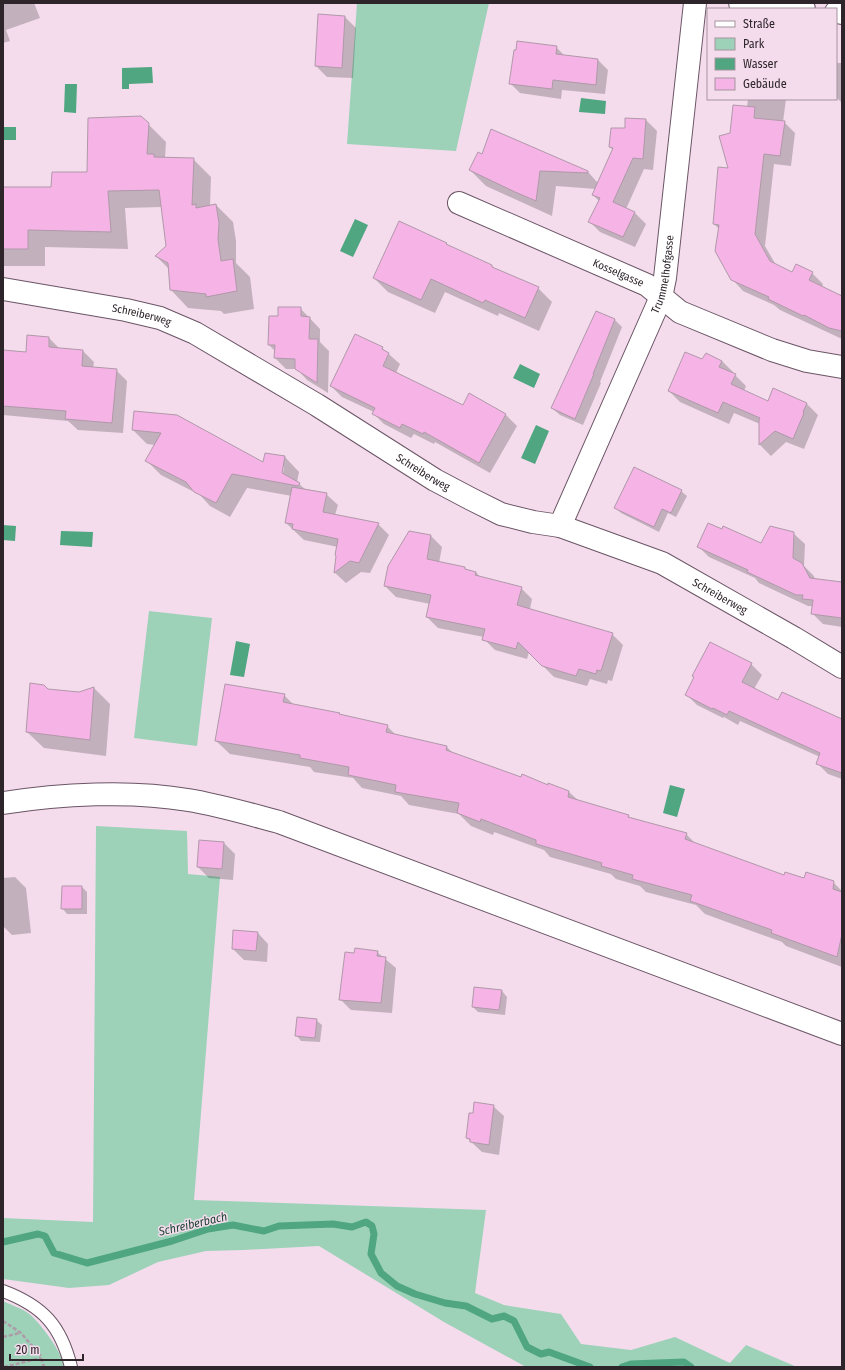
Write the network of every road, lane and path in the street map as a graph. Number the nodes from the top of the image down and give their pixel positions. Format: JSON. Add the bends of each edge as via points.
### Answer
{"nodes":[{"id":1,"x":695,"y":3,"type":"edge"},
{"id":2,"x":740,"y":3,"type":"edge"},
{"id":3,"x":793,"y":8,"type":"edge"},
{"id":4,"x":459,"y":203,"type":"dead end"},
{"id":5,"x":3,"y":289,"type":"edge"},
{"id":6,"x":662,"y":297,"type":"junction"},
{"id":7,"x":842,"y":368,"type":"edge"},
{"id":8,"x":560,"y":526,"type":"junction"},
{"id":9,"x":842,"y":667,"type":"edge"},
{"id":10,"x":3,"y":803,"type":"edge"},
{"id":11,"x":842,"y":1034,"type":"edge"},
{"id":12,"x":3,"y":1291,"type":"edge"},
{"id":13,"x":3,"y":1321,"type":"edge"},
{"id":14,"x":20,"y":1333,"type":"junction"},
{"id":15,"x":3,"y":1337,"type":"edge"},
{"id":16,"x":41,"y":1358,"type":"junction"},
{"id":17,"x":4,"y":1367,"type":"edge"},
{"id":18,"x":44,"y":1367,"type":"edge"},
{"id":19,"x":71,"y":1367,"type":"edge"}],
"edges":[{"from":1,"to":6,"type":"street","name":"Trummelhofgasse"},
{"from":2,"to":3,"type":"street"},
{"from":4,"to":6,"type":"street","name":"Kosselgasse","via":[[647,285]]},
{"from":5,"to":8,"type":"street","name":"Schreiberweg","via":[[160,318],[202,337],[471,499],[501,514]]},
{"from":6,"to":7,"type":"street","name":"Kosselgasse","via":[[680,312],[772,350]]},
{"from":6,"to":8,"type":"street","name":"Trummelhofgasse"},
{"from":8,"to":9,"type":"street","name":"Schreiberweg","via":[[662,563]]},
{"from":10,"to":11,"type":"street","via":[[129,794],[186,800],[279,822]]},
{"from":12,"to":19,"type":"lane","via":[[28,1302],[50,1322],[67,1350]]},
{"from":13,"to":14,"type":"path"},
{"from":14,"to":15,"type":"path"},
{"from":14,"to":16,"type":"path"},
{"from":16,"to":17,"type":"path"},
{"from":16,"to":18,"type":"path"}]}
